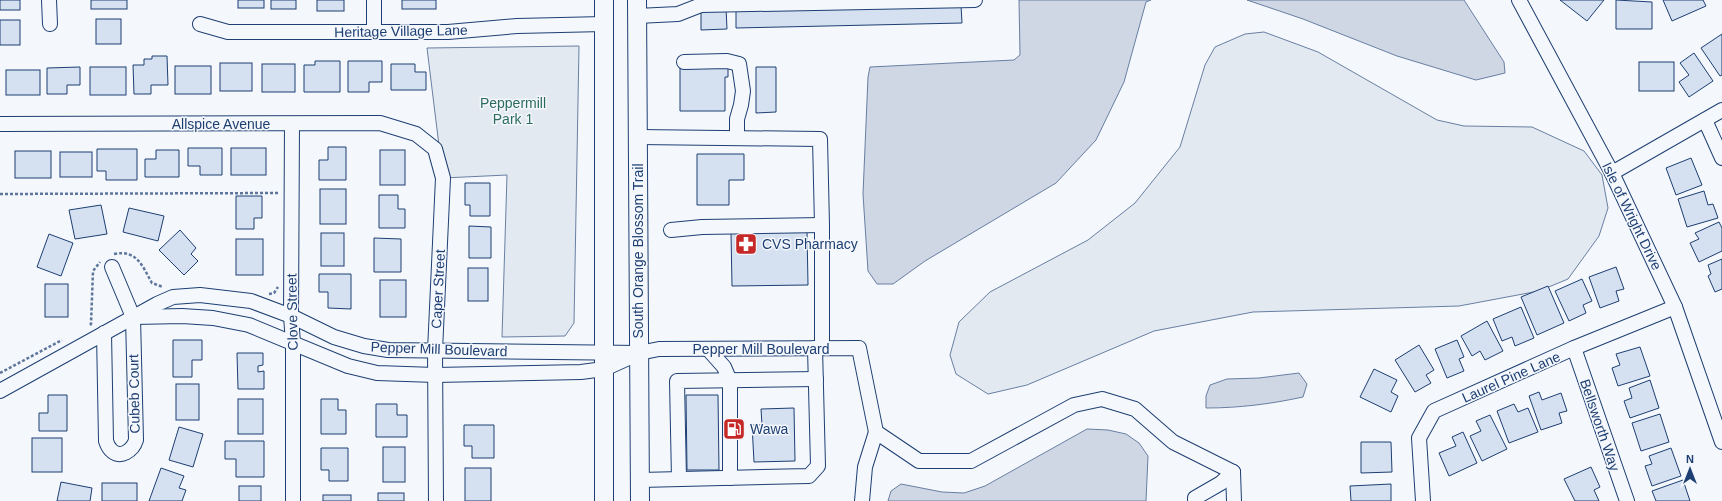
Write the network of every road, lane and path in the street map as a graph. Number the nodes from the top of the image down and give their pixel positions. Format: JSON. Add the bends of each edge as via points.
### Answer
{"nodes":[{"id":1,"x":49,"y":0,"type":"edge"},
{"id":2,"x":374,"y":0,"type":"edge"},
{"id":3,"x":604,"y":0,"type":"edge"},
{"id":4,"x":975,"y":0,"type":"edge"},
{"id":5,"x":1519,"y":0,"type":"edge"},
{"id":6,"x":693,"y":4,"type":"edge"},
{"id":7,"x":637,"y":8,"type":"edge"},
{"id":8,"x":50,"y":24,"type":"dead end"},
{"id":9,"x":200,"y":24,"type":"dead end"},
{"id":10,"x":604,"y":24,"type":"junction"},
{"id":11,"x":374,"y":32,"type":"junction"},
{"id":12,"x":684,"y":62,"type":"dead end"},
{"id":13,"x":1722,"y":110,"type":"edge"},
{"id":14,"x":1705,"y":120,"type":"junction"},
{"id":15,"x":0,"y":124,"type":"edge"},
{"id":16,"x":292,"y":124,"type":"junction"},
{"id":17,"x":638,"y":137,"type":"junction"},
{"id":18,"x":737,"y":138,"type":"junction"},
{"id":19,"x":435,"y":149,"type":"joint"},
{"id":20,"x":1722,"y":158,"type":"edge"},
{"id":21,"x":1612,"y":173,"type":"junction"},
{"id":22,"x":278,"y":186,"type":"dead end"},
{"id":23,"x":278,"y":193,"type":"junction"},
{"id":24,"x":0,"y":194,"type":"edge"},
{"id":25,"x":278,"y":201,"type":"dead end"},
{"id":26,"x":822,"y":225,"type":"junction"},
{"id":27,"x":670,"y":230,"type":"dead end"},
{"id":28,"x":108,"y":260,"type":"junction"},
{"id":29,"x":279,"y":285,"type":"dead end"},
{"id":30,"x":168,"y":286,"type":"dead end"},
{"id":31,"x":264,"y":295,"type":"dead end"},
{"id":32,"x":1675,"y":307,"type":"junction"},
{"id":33,"x":291,"y":316,"type":"junction"},
{"id":34,"x":133,"y":317,"type":"junction"},
{"id":35,"x":84,"y":328,"type":"dead end"},
{"id":36,"x":104,"y":333,"type":"junction"},
{"id":37,"x":63,"y":339,"type":"dead end"},
{"id":38,"x":293,"y":343,"type":"junction"},
{"id":39,"x":818,"y":348,"type":"junction"},
{"id":40,"x":1574,"y":348,"type":"junction"},
{"id":41,"x":708,"y":349,"type":"junction"},
{"id":42,"x":435,"y":351,"type":"junction"},
{"id":43,"x":639,"y":353,"type":"junction"},
{"id":44,"x":604,"y":360,"type":"junction"},
{"id":45,"x":0,"y":373,"type":"edge"},
{"id":46,"x":435,"y":374,"type":"junction"},
{"id":47,"x":816,"y":379,"type":"junction"},
{"id":48,"x":730,"y":381,"type":"junction"},
{"id":49,"x":0,"y":391,"type":"edge"},
{"id":50,"x":876,"y":432,"type":"junction"},
{"id":51,"x":1722,"y":442,"type":"edge"},
{"id":52,"x":1233,"y":472,"type":"junction"},
{"id":53,"x":730,"y":478,"type":"junction"},
{"id":54,"x":679,"y":479,"type":"junction"},
{"id":55,"x":640,"y":480,"type":"junction"},
{"id":56,"x":293,"y":501,"type":"edge"},
{"id":57,"x":436,"y":501,"type":"edge"},
{"id":58,"x":604,"y":501,"type":"edge"},
{"id":59,"x":640,"y":501,"type":"edge"},
{"id":60,"x":862,"y":501,"type":"edge"},
{"id":61,"x":1195,"y":501,"type":"edge"},
{"id":62,"x":1234,"y":501,"type":"edge"},
{"id":63,"x":1423,"y":501,"type":"edge"},
{"id":64,"x":1627,"y":501,"type":"edge"}],
"edges":[{"from":1,"to":8,"type":"street"},
{"from":2,"to":11,"type":"street"},
{"from":3,"to":10,"type":"main road"},
{"from":4,"to":6,"type":"street"},
{"from":5,"to":21,"type":"street","name":"Isle of Wright Drive"},
{"from":6,"to":7,"type":"street","via":[[678,14]]},
{"from":7,"to":17,"type":"main road","name":"South Orange Blossom Trail"},
{"from":9,"to":11,"type":"street","name":"Heritage Village Lane","via":[[228,32]]},
{"from":10,"to":11,"type":"street","name":"Heritage Village Lane","via":[[517,26],[448,32]]},
{"from":10,"to":44,"type":"main road"},
{"from":12,"to":18,"type":"street","via":[[727,61],[739,64],[743,91],[737,119]]},
{"from":13,"to":14,"type":"street"},
{"from":14,"to":20,"type":"street"},
{"from":14,"to":21,"type":"street"},
{"from":15,"to":16,"type":"street","name":"Allspice Avenue"},
{"from":16,"to":19,"type":"street","name":"Allspice Avenue","via":[[380,122],[416,134]]},
{"from":16,"to":33,"type":"street","name":"Clove Street"},
{"from":17,"to":18,"type":"street"},
{"from":17,"to":43,"type":"main road","name":"South Orange Blossom Trail"},
{"from":18,"to":26,"type":"street","via":[[820,139]]},
{"from":19,"to":42,"type":"street","name":"Caper Street","via":[[443,178]]},
{"from":21,"to":32,"type":"street","name":"Isle of Wright Drive"},
{"from":22,"to":23,"type":"path"},
{"from":23,"to":24,"type":"path"},
{"from":23,"to":25,"type":"path"},
{"from":26,"to":27,"type":"street"},
{"from":26,"to":39,"type":"street","via":[[822,310]]},
{"from":28,"to":30,"type":"path","via":[[118,253],[136,258],[152,283],[160,287]]},
{"from":28,"to":34,"type":"street"},
{"from":28,"to":35,"type":"path","via":[[93,271],[91,324]]},
{"from":29,"to":31,"type":"path","via":[[274,293]]},
{"from":32,"to":40,"type":"street","name":"Laurel Pine Lane"},
{"from":32,"to":51,"type":"street","name":"Isle of Wright Drive"},
{"from":33,"to":34,"type":"street","name":"Pepper Mill Boulevard","via":[[251,301],[200,295],[174,297]]},
{"from":33,"to":38,"type":"street","name":"Clove Street"},
{"from":33,"to":42,"type":"street","name":"Pepper Mill Boulevard","via":[[334,337],[364,346],[388,350]]},
{"from":34,"to":36,"type":"street","name":"Pepper Mill Boulevard"},
{"from":34,"to":36,"type":"street","name":"Cubeb Court","via":[[136,440],[134,448],[118,454],[111,451],[106,441]]},
{"from":34,"to":38,"type":"street","name":"Pepper Mill Boulevard","via":[[212,318],[249,325]]},
{"from":36,"to":49,"type":"street","name":"Pepper Mill Boulevard"},
{"from":37,"to":45,"type":"path"},
{"from":38,"to":46,"type":"street","name":"Pepper Mill Boulevard","via":[[348,366],[377,373]]},
{"from":38,"to":56,"type":"street","name":"Clove Street"},
{"from":39,"to":41,"type":"street","name":"Pepper Mill Boulevard"},
{"from":39,"to":47,"type":"street"},
{"from":39,"to":50,"type":"street","name":"Pepper Mill Boulevard","via":[[859,348]]},
{"from":40,"to":63,"type":"street","name":"Laurel Pine Lane","via":[[1434,411],[1419,438]]},
{"from":40,"to":64,"type":"street","name":"Bellsworth Way"},
{"from":41,"to":43,"type":"street","name":"Pepper Mill Boulevard","via":[[659,349]]},
{"from":41,"to":48,"type":"street","via":[[724,367]]},
{"from":42,"to":44,"type":"street","name":"Pepper Mill Boulevard"},
{"from":42,"to":46,"type":"street","name":"Caper Street"},
{"from":43,"to":44,"type":"street","name":"Pepper Mill Boulevard"},
{"from":43,"to":55,"type":"main road","name":"South Orange Blossom Trail"},
{"from":44,"to":46,"type":"street","name":"Pepper Mill Boulevard","via":[[581,372]]},
{"from":44,"to":58,"type":"main road"},
{"from":46,"to":57,"type":"street","name":"Caper Street"},
{"from":47,"to":48,"type":"street"},
{"from":47,"to":53,"type":"street","via":[[818,466],[814,471],[809,476]]},
{"from":48,"to":53,"type":"street"},
{"from":48,"to":54,"type":"street","via":[[677,381]]},
{"from":50,"to":52,"type":"street","via":[[919,461],[971,461],[1074,405],[1102,399],[1135,409],[1173,442]]},
{"from":50,"to":60,"type":"street","via":[[865,467]]},
{"from":52,"to":61,"type":"street","via":[[1221,483],[1195,498]]},
{"from":52,"to":62,"type":"street"},
{"from":53,"to":54,"type":"street"},
{"from":54,"to":55,"type":"street"},
{"from":55,"to":59,"type":"main road","name":"South Orange Blossom Trail"}]}
